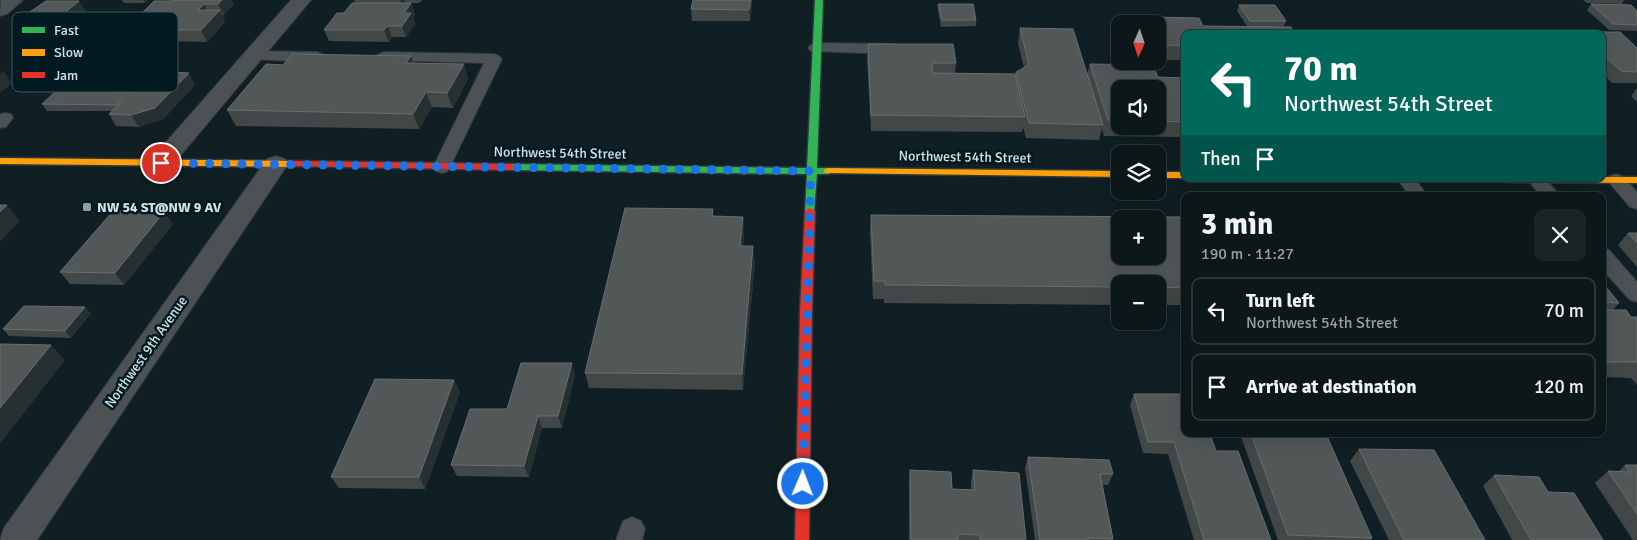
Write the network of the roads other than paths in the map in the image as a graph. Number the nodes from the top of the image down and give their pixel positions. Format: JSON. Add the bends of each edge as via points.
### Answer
{"nodes":[{"id":1,"x":13,"y":0,"type":"edge"},
{"id":2,"x":301,"y":0,"type":"edge"},
{"id":3,"x":818,"y":0,"type":"edge"},
{"id":4,"x":0,"y":10,"type":"edge"},
{"id":5,"x":816,"y":48,"type":"junction"},
{"id":6,"x":902,"y":50,"type":"edge"},
{"id":7,"x":252,"y":56,"type":"junction"},
{"id":8,"x":330,"y":57,"type":"edge"},
{"id":9,"x":369,"y":57,"type":"edge"},
{"id":10,"x":0,"y":161,"type":"edge"},
{"id":11,"x":161,"y":163,"type":"junction"},
{"id":12,"x":276,"y":164,"type":"junction"},
{"id":13,"x":442,"y":166,"type":"junction"},
{"id":14,"x":811,"y":171,"type":"junction"},
{"id":15,"x":1111,"y":174,"type":"edge"},
{"id":16,"x":1166,"y":174,"type":"edge"},
{"id":17,"x":1181,"y":175,"type":"edge"},
{"id":18,"x":1606,"y":180,"type":"edge"},
{"id":19,"x":1616,"y":180,"type":"junction"},
{"id":20,"x":1637,"y":180,"type":"edge"},
{"id":21,"x":1408,"y":182,"type":"edge"},
{"id":22,"x":1539,"y":182,"type":"edge"},
{"id":23,"x":1416,"y":192,"type":"edge"},
{"id":24,"x":1547,"y":192,"type":"edge"},
{"id":25,"x":1637,"y":202,"type":"edge"},
{"id":26,"x":1606,"y":260,"type":"edge"},
{"id":27,"x":1637,"y":295,"type":"edge"},
{"id":28,"x":17,"y":540,"type":"edge"},
{"id":29,"x":802,"y":540,"type":"edge"}],
"edges":[{"from":1,"to":4,"type":"street"},
{"from":2,"to":7,"type":"street"},
{"from":3,"to":5,"type":"main road"},
{"from":5,"to":6,"type":"lane"},
{"from":5,"to":14,"type":"main road"},
{"from":7,"to":8,"type":"lane"},
{"from":7,"to":11,"type":"street"},
{"from":9,"to":13,"type":"lane","via":[[494,59]]},
{"from":10,"to":11,"type":"main road","name":"Northwest 54th Street"},
{"from":11,"to":12,"type":"main road","name":"Northwest 54th Street"},
{"from":12,"to":13,"type":"main road","name":"Northwest 54th Street"},
{"from":12,"to":28,"type":"street","name":"Northwest 9th Avenue"},
{"from":13,"to":14,"type":"main road","name":"Northwest 54th Street"},
{"from":14,"to":15,"type":"main road","name":"Northwest 54th Street"},
{"from":14,"to":29,"type":"main road"},
{"from":16,"to":17,"type":"main road"},
{"from":18,"to":19,"type":"main road"},
{"from":19,"to":20,"type":"main road"},
{"from":19,"to":25,"type":"lane"},
{"from":21,"to":23,"type":"lane"},
{"from":22,"to":24,"type":"lane"},
{"from":26,"to":27,"type":"lane"}]}
